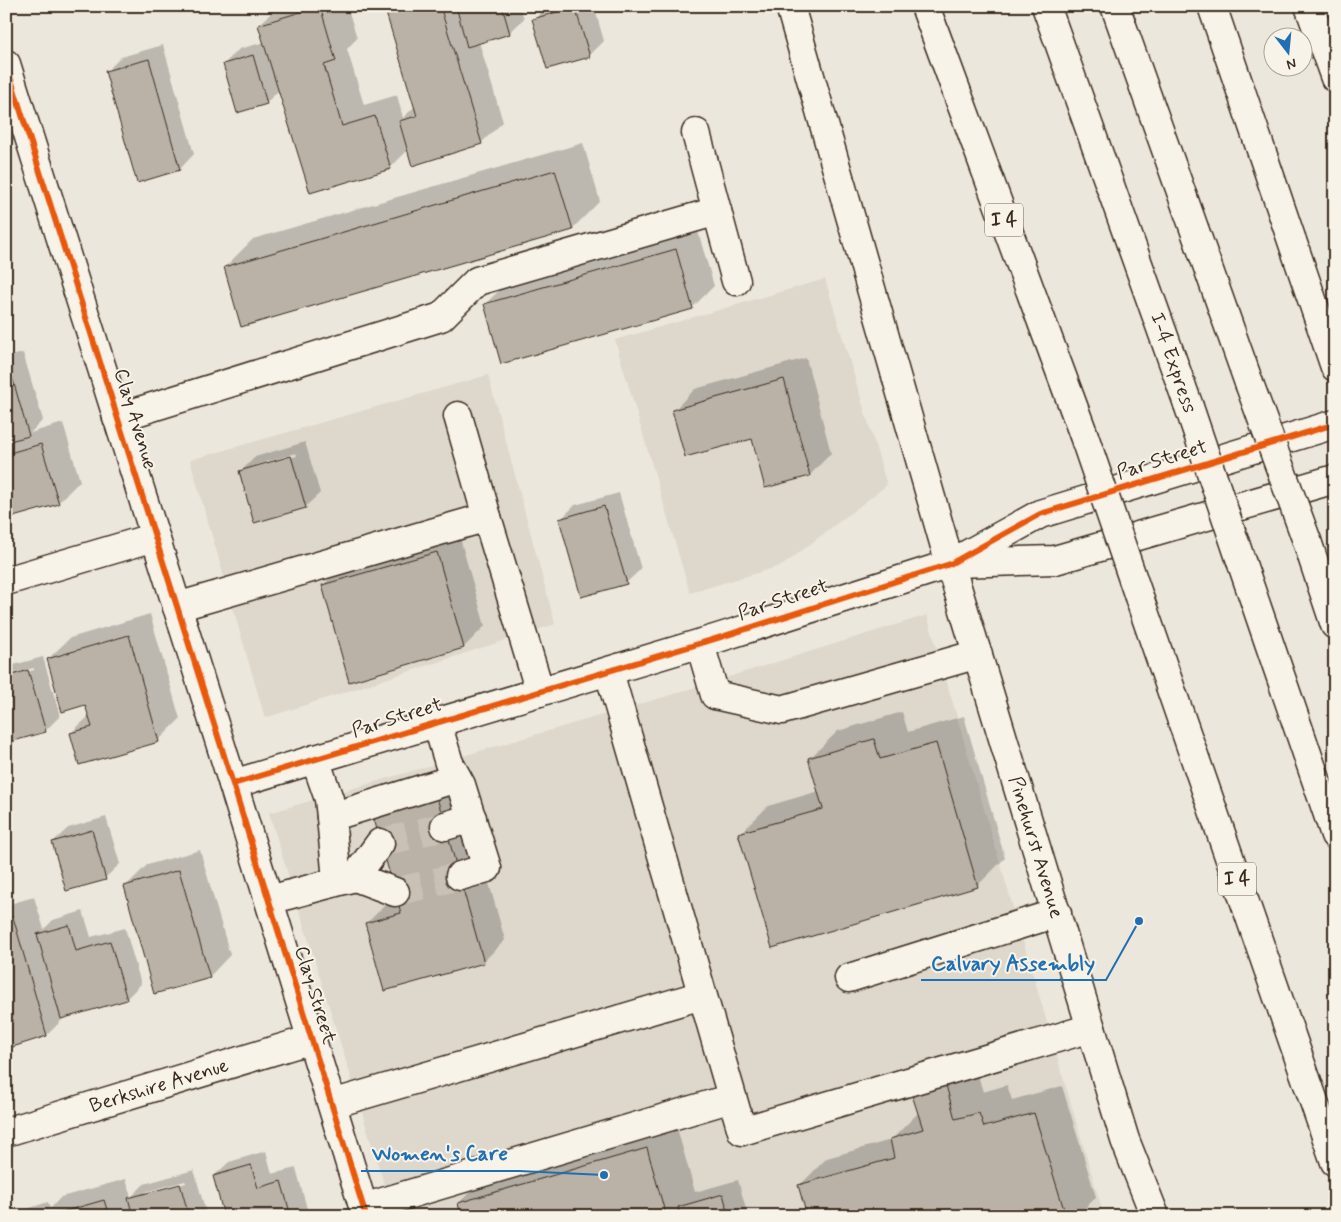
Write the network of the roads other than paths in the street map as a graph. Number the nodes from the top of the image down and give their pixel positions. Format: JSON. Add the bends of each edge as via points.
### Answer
{"nodes":[{"id":1,"x":790,"y":6,"type":"edge"},
{"id":2,"x":925,"y":6,"type":"edge"},
{"id":3,"x":1046,"y":6,"type":"edge"},
{"id":4,"x":1114,"y":6,"type":"edge"},
{"id":5,"x":1212,"y":6,"type":"edge"},
{"id":6,"x":1309,"y":6,"type":"edge"},
{"id":7,"x":6,"y":64,"type":"edge"},
{"id":8,"x":1335,"y":78,"type":"edge"},
{"id":9,"x":696,"y":133,"type":"dead end"},
{"id":10,"x":717,"y":211,"type":"junction"},
{"id":11,"x":736,"y":281,"type":"dead end"},
{"id":12,"x":1334,"y":364,"type":"edge"},
{"id":13,"x":458,"y":416,"type":"dead end"},
{"id":14,"x":117,"y":418,"type":"junction"},
{"id":15,"x":1335,"y":424,"type":"edge"},
{"id":16,"x":1335,"y":479,"type":"edge"},
{"id":17,"x":488,"y":517,"type":"junction"},
{"id":18,"x":155,"y":536,"type":"junction"},
{"id":19,"x":950,"y":564,"type":"junction"},
{"id":20,"x":6,"y":582,"type":"edge"},
{"id":21,"x":177,"y":607,"type":"junction"},
{"id":22,"x":1335,"y":625,"type":"edge"},
{"id":23,"x":700,"y":644,"type":"junction"},
{"id":24,"x":978,"y":654,"type":"junction"},
{"id":25,"x":608,"y":672,"type":"junction"},
{"id":26,"x":540,"y":692,"type":"junction"},
{"id":27,"x":437,"y":723,"type":"junction"},
{"id":28,"x":315,"y":759,"type":"junction"},
{"id":29,"x":457,"y":778,"type":"junction"},
{"id":30,"x":233,"y":784,"type":"junction"},
{"id":31,"x":331,"y":817,"type":"junction"},
{"id":32,"x":472,"y":818,"type":"junction"},
{"id":33,"x":445,"y":826,"type":"tunnel mouth"},
{"id":34,"x":1335,"y":835,"type":"edge"},
{"id":35,"x":380,"y":843,"type":"tunnel mouth"},
{"id":36,"x":460,"y":876,"type":"tunnel mouth"},
{"id":37,"x":346,"y":878,"type":"junction"},
{"id":38,"x":395,"y":892,"type":"tunnel mouth"},
{"id":39,"x":269,"y":900,"type":"junction"},
{"id":40,"x":1057,"y":913,"type":"junction"},
{"id":41,"x":849,"y":978,"type":"dead end"},
{"id":42,"x":702,"y":995,"type":"junction"},
{"id":43,"x":1091,"y":1028,"type":"junction"},
{"id":44,"x":312,"y":1039,"type":"junction"},
{"id":45,"x":732,"y":1098,"type":"junction"},
{"id":46,"x":332,"y":1104,"type":"junction"},
{"id":47,"x":6,"y":1132,"type":"edge"},
{"id":48,"x":1335,"y":1162,"type":"edge"},
{"id":49,"x":364,"y":1212,"type":"edge"},
{"id":50,"x":1155,"y":1216,"type":"edge"}],
"edges":[{"from":1,"to":19,"type":"main road","name":"Pinehurst Avenue"},
{"from":2,"to":48,"type":"main road","number":"I 4","bridge":true,"via":[[1083,433]]},
{"from":3,"to":34,"type":"main road","name":"I-4 Express","bridge":true,"via":[[1188,404]]},
{"from":4,"to":22,"type":"main road","bridge":true},
{"from":5,"to":12,"type":"main road"},
{"from":6,"to":8,"type":"main road"},
{"from":7,"to":14,"type":"main road","name":"Clay Avenue"},
{"from":9,"to":10,"type":"main road"},
{"from":10,"to":11,"type":"main road"},
{"from":10,"to":14,"type":"main road","via":[[477,281],[441,317]]},
{"from":13,"to":17,"type":"main road"},
{"from":14,"to":18,"type":"main road","name":"Clay Avenue"},
{"from":15,"to":19,"type":"main road","name":"Par Street","via":[[1040,514]]},
{"from":16,"to":19,"type":"main road","name":"Par Street","via":[[1055,560]]},
{"from":17,"to":21,"type":"main road"},
{"from":17,"to":26,"type":"main road"},
{"from":18,"to":20,"type":"main road"},
{"from":18,"to":21,"type":"main road","name":"Clay Avenue"},
{"from":19,"to":23,"type":"main road","name":"Par Street"},
{"from":19,"to":24,"type":"main road","name":"Pinehurst Avenue"},
{"from":21,"to":30,"type":"main road","name":"Clay Avenue"},
{"from":23,"to":24,"type":"main road","via":[[715,695],[782,710]]},
{"from":23,"to":25,"type":"main road","name":"Par Street"},
{"from":24,"to":40,"type":"main road","name":"Pinehurst Avenue"},
{"from":25,"to":26,"type":"main road","name":"Par Street"},
{"from":25,"to":42,"type":"main road"},
{"from":26,"to":27,"type":"main road","name":"Par Street"},
{"from":27,"to":28,"type":"main road","name":"Par Street"},
{"from":27,"to":29,"type":"main road"},
{"from":28,"to":30,"type":"main road","name":"Par Street"},
{"from":28,"to":31,"type":"main road","via":[[329,799]]},
{"from":29,"to":31,"type":"main road"},
{"from":29,"to":32,"type":"main road"},
{"from":30,"to":39,"type":"main road","name":"Clay Street"},
{"from":31,"to":37,"type":"main road"},
{"from":32,"to":33,"type":"main road"},
{"from":32,"to":36,"type":"main road","via":[[487,868]]},
{"from":35,"to":37,"type":"main road"},
{"from":37,"to":38,"type":"main road"},
{"from":37,"to":39,"type":"main road"},
{"from":39,"to":44,"type":"main road","name":"Clay Street"},
{"from":40,"to":41,"type":"main road"},
{"from":40,"to":43,"type":"main road","name":"Pinehurst Avenue"},
{"from":42,"to":45,"type":"main road"},
{"from":42,"to":46,"type":"main road"},
{"from":43,"to":45,"type":"main road","via":[[742,1131]]},
{"from":43,"to":50,"type":"main road","name":"Pinehurst Avenue","via":[[1125,1140]]},
{"from":44,"to":46,"type":"main road","name":"Clay Street"},
{"from":44,"to":47,"type":"main road","name":"Berkshire Avenue"},
{"from":45,"to":49,"type":"main road"},
{"from":46,"to":49,"type":"main road","name":"Clay Street"}]}
